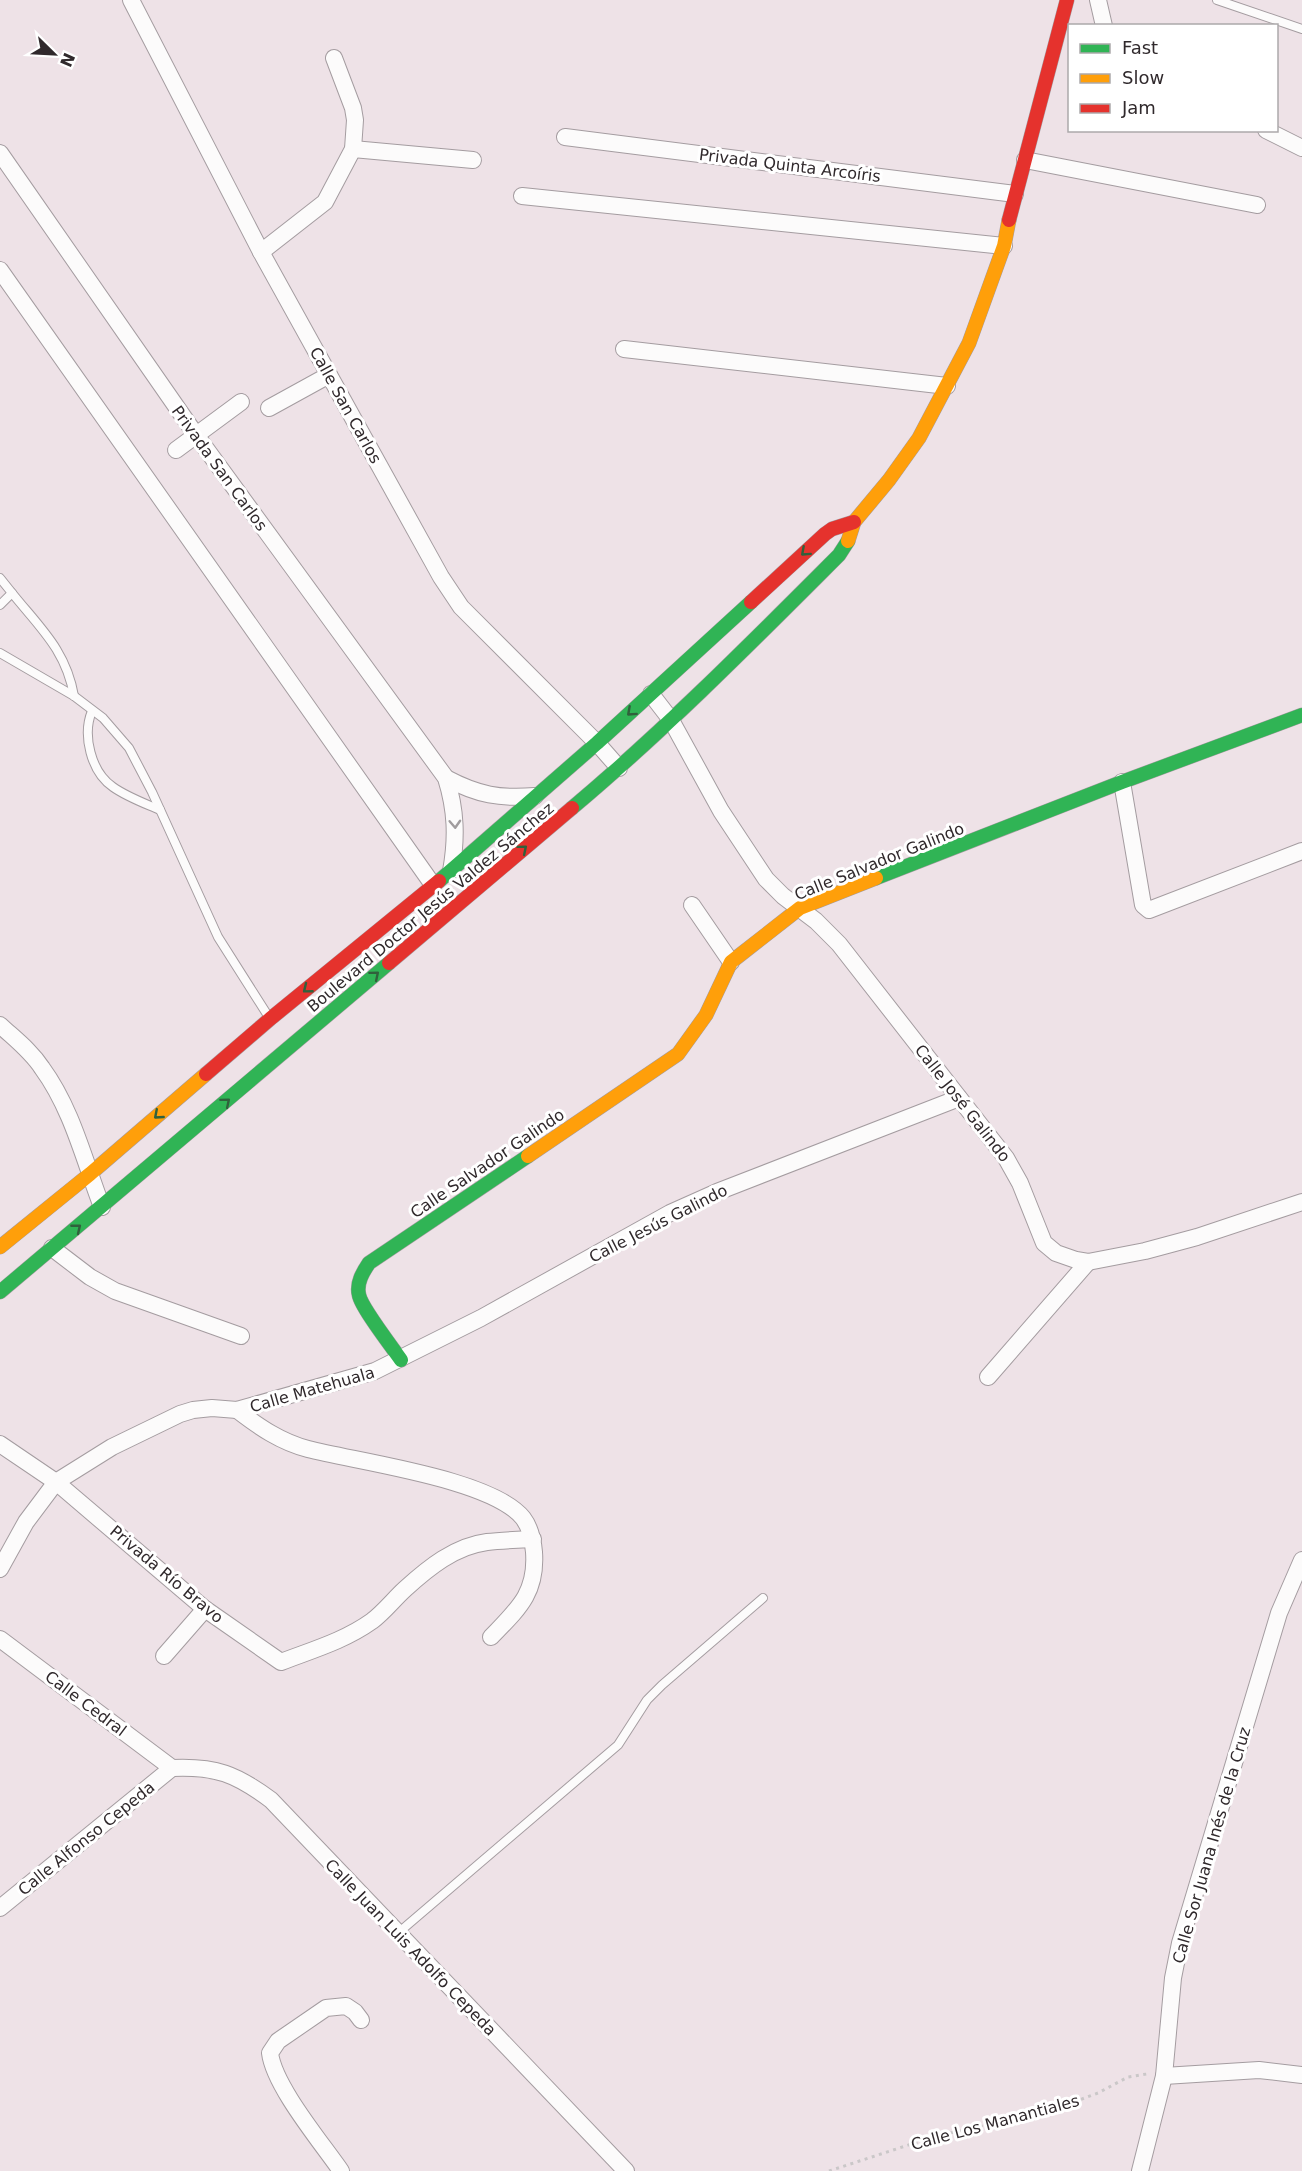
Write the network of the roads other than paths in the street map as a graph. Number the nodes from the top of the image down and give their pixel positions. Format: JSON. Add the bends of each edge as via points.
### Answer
{"nodes":[{"id":1,"x":131,"y":0,"type":"edge"},
{"id":2,"x":1068,"y":0,"type":"edge"},
{"id":3,"x":1098,"y":0,"type":"edge"},
{"id":4,"x":1216,"y":0,"type":"edge"},
{"id":5,"x":1104,"y":24,"type":"edge"},
{"id":6,"x":1302,"y":29,"type":"edge"},
{"id":7,"x":334,"y":58,"type":"dead end"},
{"id":8,"x":1270,"y":132,"type":"edge"},
{"id":9,"x":564,"y":137,"type":"dead end"},
{"id":10,"x":1302,"y":148,"type":"edge"},
{"id":11,"x":353,"y":149,"type":"junction"},
{"id":12,"x":0,"y":153,"type":"edge"},
{"id":13,"x":473,"y":160,"type":"dead end"},
{"id":14,"x":1025,"y":160,"type":"junction"},
{"id":15,"x":1015,"y":194,"type":"junction"},
{"id":16,"x":522,"y":196,"type":"dead end"},
{"id":17,"x":1257,"y":205,"type":"dead end"},
{"id":18,"x":1004,"y":246,"type":"junction"},
{"id":19,"x":261,"y":252,"type":"junction"},
{"id":20,"x":0,"y":270,"type":"edge"},
{"id":21,"x":624,"y":349,"type":"dead end"},
{"id":22,"x":329,"y":375,"type":"junction"},
{"id":23,"x":947,"y":386,"type":"junction"},
{"id":24,"x":241,"y":402,"type":"dead end"},
{"id":25,"x":269,"y":408,"type":"dead end"},
{"id":26,"x":196,"y":435,"type":"junction"},
{"id":27,"x":176,"y":450,"type":"dead end"},
{"id":28,"x":854,"y":522,"type":"junction"},
{"id":29,"x":0,"y":578,"type":"edge"},
{"id":30,"x":12,"y":593,"type":"junction"},
{"id":31,"x":0,"y":604,"type":"edge"},
{"id":32,"x":0,"y":653,"type":"edge"},
{"id":33,"x":651,"y":694,"type":"junction"},
{"id":34,"x":74,"y":696,"type":"junction"},
{"id":35,"x":92,"y":711,"type":"junction"},
{"id":36,"x":1302,"y":715,"type":"edge"},
{"id":37,"x":671,"y":720,"type":"junction"},
{"id":38,"x":597,"y":743,"type":"junction"},
{"id":39,"x":619,"y":768,"type":"junction"},
{"id":40,"x":446,"y":778,"type":"junction"},
{"id":41,"x":1122,"y":782,"type":"junction"},
{"id":42,"x":535,"y":796,"type":"junction"},
{"id":43,"x":160,"y":810,"type":"junction"},
{"id":44,"x":1302,"y":851,"type":"edge"},
{"id":45,"x":451,"y":871,"type":"junction"},
{"id":46,"x":433,"y":885,"type":"junction"},
{"id":47,"x":692,"y":905,"type":"dead end"},
{"id":48,"x":800,"y":908,"type":"junction"},
{"id":49,"x":731,"y":962,"type":"junction"},
{"id":50,"x":270,"y":1019,"type":"junction"},
{"id":51,"x":0,"y":1025,"type":"edge"},
{"id":52,"x":959,"y":1098,"type":"junction"},
{"id":53,"x":90,"y":1174,"type":"junction"},
{"id":54,"x":1302,"y":1202,"type":"edge"},
{"id":55,"x":102,"y":1207,"type":"junction"},
{"id":56,"x":0,"y":1247,"type":"edge"},
{"id":57,"x":52,"y":1248,"type":"junction"},
{"id":58,"x":1088,"y":1262,"type":"junction"},
{"id":59,"x":0,"y":1292,"type":"edge"},
{"id":60,"x":241,"y":1336,"type":"dead end"},
{"id":61,"x":401,"y":1360,"type":"junction"},
{"id":62,"x":988,"y":1377,"type":"dead end"},
{"id":63,"x":237,"y":1410,"type":"junction"},
{"id":64,"x":0,"y":1444,"type":"edge"},
{"id":65,"x":56,"y":1482,"type":"junction"},
{"id":66,"x":533,"y":1539,"type":"junction"},
{"id":67,"x":1302,"y":1560,"type":"edge"},
{"id":68,"x":0,"y":1569,"type":"edge"},
{"id":69,"x":763,"y":1598,"type":"dead end"},
{"id":70,"x":205,"y":1609,"type":"junction"},
{"id":71,"x":491,"y":1637,"type":"dead end"},
{"id":72,"x":0,"y":1639,"type":"edge"},
{"id":73,"x":164,"y":1656,"type":"dead end"},
{"id":74,"x":172,"y":1768,"type":"junction"},
{"id":75,"x":0,"y":1908,"type":"edge"},
{"id":76,"x":399,"y":1933,"type":"junction"},
{"id":77,"x":361,"y":2020,"type":"dead end"},
{"id":78,"x":1302,"y":2075,"type":"edge"},
{"id":79,"x":1164,"y":2076,"type":"junction"},
{"id":80,"x":341,"y":2171,"type":"edge"},
{"id":81,"x":626,"y":2171,"type":"edge"},
{"id":82,"x":1140,"y":2171,"type":"edge"}],
"edges":[{"from":1,"to":19,"type":"street","name":"Calle San Carlos"},
{"from":2,"to":14,"type":"main road","name":"Boulevard Doctor Jesús Valdez Sánchez"},
{"from":3,"to":5,"type":"street"},
{"from":4,"to":6,"type":"lane"},
{"from":7,"to":11,"type":"street","via":[[354,114]]},
{"from":8,"to":10,"type":"street"},
{"from":9,"to":15,"type":"street","name":"Privada Quinta Arcoíris"},
{"from":11,"to":13,"type":"street"},
{"from":11,"to":19,"type":"street","via":[[325,202]]},
{"from":12,"to":26,"type":"street","name":"Privada San Carlos"},
{"from":14,"to":15,"type":"main road","name":"Boulevard Doctor Jesús Valdez Sánchez"},
{"from":14,"to":17,"type":"street"},
{"from":15,"to":18,"type":"main road","name":"Boulevard Doctor Jesús Valdez Sánchez"},
{"from":16,"to":18,"type":"street"},
{"from":18,"to":23,"type":"main road","name":"Boulevard Doctor Jesús Valdez Sánchez","via":[[984,306]]},
{"from":19,"to":22,"type":"street","name":"Calle San Carlos"},
{"from":20,"to":46,"type":"street"},
{"from":21,"to":23,"type":"street"},
{"from":22,"to":25,"type":"street"},
{"from":22,"to":38,"type":"street","name":"Calle San Carlos","via":[[453,596]]},
{"from":23,"to":28,"type":"main road","name":"Boulevard Doctor Jesús Valdez Sánchez","via":[[919,438]]},
{"from":24,"to":26,"type":"street"},
{"from":26,"to":27,"type":"street"},
{"from":26,"to":40,"type":"street","name":"Privada San Carlos"},
{"from":28,"to":33,"type":"main road","name":"Boulevard Doctor Jesús Valdez Sánchez","one_way":true,"via":[[825,534]]},
{"from":28,"to":37,"type":"main road","name":"Boulevard Doctor Jesús Valdez Sánchez","via":[[839,555]]},
{"from":29,"to":30,"type":"lane"},
{"from":30,"to":31,"type":"lane"},
{"from":30,"to":34,"type":"lane","via":[[61,653]]},
{"from":32,"to":34,"type":"lane"},
{"from":33,"to":37,"type":"street","name":"Calle José Galindo"},
{"from":33,"to":38,"type":"main road","name":"Boulevard Doctor Jesús Valdez Sánchez","one_way":true},
{"from":34,"to":35,"type":"lane"},
{"from":35,"to":43,"type":"lane","via":[[129,748]]},
{"from":35,"to":43,"type":"lane","via":[[87,738],[102,778],[128,796]]},
{"from":36,"to":41,"type":"main road","name":"Calle Salvador Galindo"},
{"from":37,"to":39,"type":"main road","name":"Boulevard Doctor Jesús Valdez Sánchez"},
{"from":37,"to":48,"type":"street","name":"Calle José Galindo","via":[[721,811],[766,879]]},
{"from":38,"to":39,"type":"street","name":"Calle San Carlos"},
{"from":38,"to":42,"type":"main road","name":"Boulevard Doctor Jesús Valdez Sánchez"},
{"from":55,"to":39,"type":"main road","name":"Boulevard Doctor Jesús Valdez Sánchez","one_way":true},
{"from":40,"to":42,"type":"street","name":"Privada San Carlos","via":[[489,796]]},
{"from":40,"to":45,"type":"street","name":"Privada San Carlos","one_way":true,"via":[[456,824]]},
{"from":41,"to":44,"type":"street","via":[[1143,905],[1149,910]]},
{"from":41,"to":48,"type":"main road","name":"Calle Salvador Galindo"},
{"from":42,"to":45,"type":"main road","name":"Boulevard Doctor Jesús Valdez Sánchez"},
{"from":43,"to":50,"type":"lane","via":[[218,938]]},
{"from":45,"to":46,"type":"main road","name":"Boulevard Doctor Jesús Valdez Sánchez"},
{"from":46,"to":50,"type":"main road","name":"Boulevard Doctor Jesús Valdez Sánchez","one_way":true},
{"from":47,"to":49,"type":"street"},
{"from":48,"to":49,"type":"main road","name":"Calle Salvador Galindo"},
{"from":48,"to":52,"type":"street","name":"Calle José Galindo","via":[[839,944]]},
{"from":49,"to":61,"type":"main road","name":"Calle Salvador Galindo","via":[[706,1015],[678,1054],[369,1263],[360,1277],[359,1297]]},
{"from":50,"to":53,"type":"main road","name":"Boulevard Doctor Jesús Valdez Sánchez","one_way":true},
{"from":51,"to":53,"type":"street","via":[[42,1066],[56,1089]]},
{"from":52,"to":58,"type":"street","name":"Calle José Galindo","via":[[1006,1158],[1044,1242],[1064,1257]]},
{"from":52,"to":61,"type":"street","name":"Calle Jesús Galindo","via":[[680,1209]]},
{"from":53,"to":55,"type":"street"},
{"from":53,"to":56,"type":"main road","name":"Boulevard Doctor Jesús Valdez Sánchez"},
{"from":54,"to":58,"type":"street","name":"Calle José Galindo","via":[[1197,1237]]},
{"from":57,"to":55,"type":"main road","name":"Boulevard Doctor Jesús Valdez Sánchez","one_way":true},
{"from":57,"to":59,"type":"main road","name":"Boulevard Doctor Jesús Valdez Sánchez"},
{"from":57,"to":60,"type":"street","via":[[115,1291]]},
{"from":58,"to":62,"type":"street"},
{"from":61,"to":63,"type":"street","name":"Calle Matehuala","via":[[348,1380]]},
{"from":63,"to":65,"type":"street","name":"Calle Matehuala","via":[[212,1408],[180,1414],[112,1447]]},
{"from":63,"to":66,"type":"street","via":[[270,1434],[306,1449],[468,1487],[502,1502],[522,1518]]},
{"from":64,"to":65,"type":"street","name":"Privada Río Bravo"},
{"from":65,"to":68,"type":"street","name":"Calle Matehuala","via":[[26,1522]]},
{"from":65,"to":70,"type":"street","name":"Privada Río Bravo"},
{"from":66,"to":70,"type":"street","name":"Privada Río Bravo","via":[[487,1542],[447,1556],[358,1630],[281,1662]]},
{"from":66,"to":71,"type":"street","via":[[532,1586],[521,1607]]},
{"from":67,"to":79,"type":"street","name":"Calle Sor Juana Inés de la Cruz","via":[[1279,1613],[1180,1943]]},
{"from":69,"to":76,"type":"lane","via":[[647,1700],[618,1745]]},
{"from":70,"to":73,"type":"street"},
{"from":72,"to":74,"type":"street","name":"Calle Cedral"},
{"from":74,"to":75,"type":"street","name":"Calle Alfonso Cepeda"},
{"from":74,"to":76,"type":"street","name":"Calle Juan Luis Adolfo Cepeda","via":[[218,1771],[250,1785],[270,1800]]},
{"from":76,"to":81,"type":"street","name":"Calle Juan Luis Adolfo Cepeda"},
{"from":77,"to":80,"type":"street","via":[[346,2006],[326,2008],[278,2041],[270,2053],[283,2087]]},
{"from":78,"to":79,"type":"street","via":[[1259,2070]]},
{"from":79,"to":82,"type":"street","name":"Calle Sor Juana Inés de la Cruz"}]}
